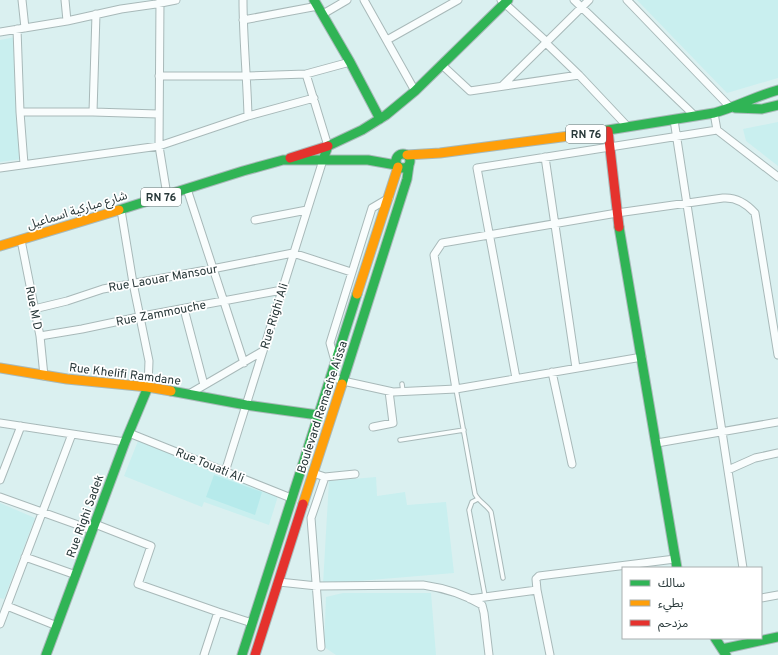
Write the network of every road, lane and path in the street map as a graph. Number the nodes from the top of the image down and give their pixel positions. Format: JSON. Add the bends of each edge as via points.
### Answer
{"nodes":[{"id":1,"x":22,"y":0,"type":"edge"},
{"id":2,"x":65,"y":0,"type":"edge"},
{"id":3,"x":120,"y":0,"type":"edge"},
{"id":4,"x":176,"y":0,"type":"edge"},
{"id":5,"x":243,"y":0,"type":"edge"},
{"id":6,"x":347,"y":0,"type":"edge"},
{"id":7,"x":364,"y":0,"type":"edge"},
{"id":8,"x":458,"y":0,"type":"edge"},
{"id":9,"x":574,"y":0,"type":"edge"},
{"id":10,"x":589,"y":0,"type":"edge"},
{"id":11,"x":628,"y":0,"type":"edge"},
{"id":12,"x":505,"y":1,"type":"edge"},
{"id":13,"x":160,"y":2,"type":"edge"},
{"id":14,"x":318,"y":7,"type":"edge"},
{"id":15,"x":582,"y":7,"type":"junction"},
{"id":16,"x":121,"y":9,"type":"junction"},
{"id":17,"x":96,"y":14,"type":"junction"},
{"id":18,"x":243,"y":20,"type":"junction"},
{"id":19,"x":68,"y":21,"type":"junction"},
{"id":20,"x":21,"y":28,"type":"junction"},
{"id":21,"x":0,"y":32,"type":"edge"},
{"id":22,"x":387,"y":40,"type":"junction"},
{"id":23,"x":546,"y":42,"type":"junction"},
{"id":24,"x":350,"y":62,"type":"junction"},
{"id":25,"x":442,"y":65,"type":"junction"},
{"id":26,"x":306,"y":74,"type":"junction"},
{"id":27,"x":580,"y":75,"type":"junction"},
{"id":28,"x":159,"y":76,"type":"junction"},
{"id":29,"x":247,"y":76,"type":"junction"},
{"id":30,"x":502,"y":86,"type":"junction"},
{"id":31,"x":778,"y":90,"type":"edge"},
{"id":32,"x":415,"y":91,"type":"junction"},
{"id":33,"x":314,"y":98,"type":"junction"},
{"id":34,"x":778,"y":105,"type":"edge"},
{"id":35,"x":731,"y":108,"type":"junction"},
{"id":36,"x":20,"y":112,"type":"junction"},
{"id":37,"x":93,"y":112,"type":"junction"},
{"id":38,"x":714,"y":113,"type":"junction"},
{"id":39,"x":158,"y":114,"type":"junction"},
{"id":40,"x":248,"y":116,"type":"junction"},
{"id":41,"x":695,"y":116,"type":"junction"},
{"id":42,"x":380,"y":119,"type":"junction"},
{"id":43,"x":674,"y":120,"type":"junction"},
{"id":44,"x":628,"y":127,"type":"junction"},
{"id":45,"x":608,"y":130,"type":"junction"},
{"id":46,"x":717,"y":130,"type":"junction"},
{"id":47,"x":676,"y":138,"type":"junction"},
{"id":48,"x":159,"y":146,"type":"junction"},
{"id":49,"x":328,"y":146,"type":"junction"},
{"id":50,"x":610,"y":148,"type":"junction"},
{"id":51,"x":545,"y":157,"type":"junction"},
{"id":52,"x":406,"y":159,"type":"junction"},
{"id":53,"x":284,"y":160,"type":"junction"},
{"id":54,"x":323,"y":160,"type":"junction"},
{"id":55,"x":368,"y":160,"type":"junction"},
{"id":56,"x":24,"y":164,"type":"junction"},
{"id":57,"x":397,"y":166,"type":"junction"},
{"id":58,"x":0,"y":168,"type":"edge"},
{"id":59,"x":778,"y":177,"type":"edge"},
{"id":60,"x":187,"y":189,"type":"junction"},
{"id":61,"x":166,"y":195,"type":"junction"},
{"id":62,"x":390,"y":197,"type":"junction"},
{"id":63,"x":687,"y":203,"type":"junction"},
{"id":64,"x":121,"y":210,"type":"junction"},
{"id":65,"x":307,"y":210,"type":"junction"},
{"id":66,"x":617,"y":213,"type":"junction"},
{"id":67,"x":255,"y":220,"type":"dead end"},
{"id":68,"x":555,"y":224,"type":"junction"},
{"id":69,"x":489,"y":235,"type":"junction"},
{"id":70,"x":21,"y":240,"type":"junction"},
{"id":71,"x":0,"y":246,"type":"edge"},
{"id":72,"x":293,"y":253,"type":"junction"},
{"id":73,"x":213,"y":269,"type":"junction"},
{"id":74,"x":351,"y":272,"type":"junction"},
{"id":75,"x":133,"y":283,"type":"junction"},
{"id":76,"x":282,"y":290,"type":"junction"},
{"id":77,"x":225,"y":302,"type":"junction"},
{"id":78,"x":34,"y":309,"type":"junction"},
{"id":79,"x":184,"y":309,"type":"junction"},
{"id":80,"x":140,"y":316,"type":"junction"},
{"id":81,"x":40,"y":336,"type":"junction"},
{"id":82,"x":263,"y":352,"type":"junction"},
{"id":83,"x":778,"y":355,"type":"edge"},
{"id":84,"x":642,"y":357,"type":"junction"},
{"id":85,"x":335,"y":361,"type":"junction"},
{"id":86,"x":244,"y":363,"type":"junction"},
{"id":87,"x":0,"y":368,"type":"edge"},
{"id":88,"x":576,"y":368,"type":"junction"},
{"id":89,"x":552,"y":372,"type":"junction"},
{"id":90,"x":44,"y":376,"type":"junction"},
{"id":91,"x":331,"y":377,"type":"junction"},
{"id":92,"x":516,"y":378,"type":"junction"},
{"id":93,"x":343,"y":381,"type":"junction"},
{"id":94,"x":402,"y":384,"type":"dead end"},
{"id":95,"x":204,"y":385,"type":"junction"},
{"id":96,"x":148,"y":387,"type":"junction"},
{"id":97,"x":456,"y":389,"type":"junction"},
{"id":98,"x":389,"y":391,"type":"junction"},
{"id":99,"x":403,"y":392,"type":"junction"},
{"id":100,"x":189,"y":394,"type":"junction"},
{"id":101,"x":246,"y":405,"type":"junction"},
{"id":102,"x":318,"y":415,"type":"junction"},
{"id":103,"x":778,"y":422,"type":"edge"},
{"id":104,"x":0,"y":423,"type":"edge"},
{"id":105,"x":21,"y":426,"type":"junction"},
{"id":106,"x":373,"y":427,"type":"dead end"},
{"id":107,"x":464,"y":430,"type":"junction"},
{"id":108,"x":722,"y":432,"type":"junction"},
{"id":109,"x":129,"y":433,"type":"junction"},
{"id":110,"x":72,"y":434,"type":"junction"},
{"id":111,"x":400,"y":440,"type":"dead end"},
{"id":112,"x":125,"y":442,"type":"junction"},
{"id":113,"x":657,"y":443,"type":"junction"},
{"id":114,"x":778,"y":453,"type":"edge"},
{"id":115,"x":572,"y":464,"type":"dead end"},
{"id":116,"x":728,"y":470,"type":"junction"},
{"id":117,"x":225,"y":472,"type":"junction"},
{"id":118,"x":312,"y":473,"type":"junction"},
{"id":119,"x":355,"y":474,"type":"dead end"},
{"id":120,"x":325,"y":477,"type":"junction"},
{"id":121,"x":0,"y":480,"type":"edge"},
{"id":122,"x":0,"y":497,"type":"edge"},
{"id":123,"x":291,"y":498,"type":"junction"},
{"id":124,"x":478,"y":499,"type":"junction"},
{"id":125,"x":301,"y":512,"type":"junction"},
{"id":126,"x":42,"y":513,"type":"junction"},
{"id":127,"x":311,"y":518,"type":"junction"},
{"id":128,"x":94,"y":527,"type":"junction"},
{"id":129,"x":25,"y":557,"type":"junction"},
{"id":130,"x":676,"y":563,"type":"edge"},
{"id":131,"x":634,"y":567,"type":"edge"},
{"id":132,"x":743,"y":567,"type":"edge"},
{"id":133,"x":622,"y":568,"type":"edge"},
{"id":134,"x":76,"y":575,"type":"junction"},
{"id":135,"x":503,"y":578,"type":"dead end"},
{"id":136,"x":278,"y":582,"type":"junction"},
{"id":137,"x":317,"y":586,"type":"junction"},
{"id":138,"x":537,"y":590,"type":"junction"},
{"id":139,"x":778,"y":595,"type":"edge"},
{"id":140,"x":485,"y":597,"type":"junction"},
{"id":141,"x":762,"y":598,"type":"edge"},
{"id":142,"x":470,"y":599,"type":"junction"},
{"id":143,"x":7,"y":606,"type":"junction"},
{"id":144,"x":218,"y":612,"type":"junction"},
{"id":145,"x":252,"y":623,"type":"junction"},
{"id":146,"x":0,"y":624,"type":"edge"},
{"id":147,"x":57,"y":626,"type":"junction"},
{"id":148,"x":778,"y":638,"type":"edge"},
{"id":149,"x":716,"y":639,"type":"edge"},
{"id":150,"x":321,"y":648,"type":"dead end"},
{"id":151,"x":724,"y":652,"type":"edge"},
{"id":152,"x":46,"y":655,"type":"edge"},
{"id":153,"x":204,"y":655,"type":"edge"},
{"id":154,"x":242,"y":655,"type":"edge"},
{"id":155,"x":255,"y":655,"type":"edge"},
{"id":156,"x":490,"y":655,"type":"edge"},
{"id":157,"x":550,"y":655,"type":"edge"}],
"edges":[{"from":1,"to":20,"type":"street"},
{"from":2,"to":19,"type":"street"},
{"from":3,"to":16,"type":"street"},
{"from":4,"to":13,"type":"street"},
{"from":5,"to":18,"type":"street"},
{"from":6,"to":14,"type":"street"},
{"from":7,"to":22,"type":"street"},
{"from":8,"to":22,"type":"street"},
{"from":9,"to":15,"type":"street"},
{"from":10,"to":15,"type":"street"},
{"from":11,"to":35,"type":"street"},
{"from":12,"to":23,"type":"street"},
{"from":12,"to":25,"type":"main road"},
{"from":13,"to":16,"type":"street"},
{"from":13,"to":28,"type":"street"},
{"from":14,"to":18,"type":"street"},
{"from":14,"to":24,"type":"main road"},
{"from":15,"to":23,"type":"street"},
{"from":15,"to":41,"type":"street"},
{"from":16,"to":17,"type":"street"},
{"from":17,"to":19,"type":"street"},
{"from":17,"to":37,"type":"street"},
{"from":18,"to":29,"type":"street"},
{"from":19,"to":20,"type":"street"},
{"from":20,"to":21,"type":"street"},
{"from":20,"to":36,"type":"street"},
{"from":22,"to":32,"type":"street"},
{"from":23,"to":27,"type":"street"},
{"from":23,"to":30,"type":"street"},
{"from":24,"to":26,"type":"street"},
{"from":24,"to":42,"type":"main road"},
{"from":25,"to":30,"type":"street","via":[[470,91]]},
{"from":25,"to":32,"type":"main road"},
{"from":26,"to":29,"type":"street"},
{"from":26,"to":33,"type":"street"},
{"from":27,"to":30,"type":"street"},
{"from":27,"to":44,"type":"street"},
{"from":28,"to":29,"type":"street"},
{"from":28,"to":39,"type":"street"},
{"from":29,"to":40,"type":"street"},
{"from":31,"to":35,"type":"main road","number":"RN 76"},
{"from":32,"to":42,"type":"main road"},
{"from":33,"to":40,"type":"street"},
{"from":33,"to":49,"type":"street"},
{"from":34,"to":35,"type":"main road","number":"RN 76","via":[[762,109]]},
{"from":35,"to":38,"type":"main road","number":"RN 76"},
{"from":36,"to":37,"type":"street"},
{"from":36,"to":56,"type":"street"},
{"from":37,"to":39,"type":"street"},
{"from":38,"to":41,"type":"main road","number":"RN 76"},
{"from":38,"to":46,"type":"street"},
{"from":39,"to":48,"type":"street"},
{"from":40,"to":48,"type":"street"},
{"from":41,"to":43,"type":"main road","number":"RN 76"},
{"from":42,"to":49,"type":"main road"},
{"from":43,"to":44,"type":"main road","number":"RN 76"},
{"from":43,"to":47,"type":"street"},
{"from":44,"to":45,"type":"main road","number":"RN 76"},
{"from":45,"to":50,"type":"main road"},
{"from":45,"to":52,"type":"main road","number":"RN 76"},
{"from":46,"to":47,"type":"street"},
{"from":46,"to":59,"type":"street"},
{"from":47,"to":50,"type":"street"},
{"from":47,"to":63,"type":"street"},
{"from":48,"to":56,"type":"street"},
{"from":48,"to":61,"type":"street"},
{"from":49,"to":53,"type":"main road"},
{"from":49,"to":54,"type":"main road"},
{"from":50,"to":51,"type":"street"},
{"from":50,"to":66,"type":"main road"},
{"from":51,"to":68,"type":"street"},
{"from":51,"to":69,"type":"street","via":[[477,168]]},
{"from":52,"to":55,"type":"main road","number":"RN 76"},
{"from":52,"to":57,"type":"main road","name":"Boulevard Remache Aissa","via":[[396,160]]},
{"from":52,"to":57,"type":"main road","via":[[404,168]]},
{"from":52,"to":93,"type":"main road","name":"Boulevard Remache Aissa","via":[[407,179]]},
{"from":53,"to":54,"type":"main road","name":"شارع مباركية اسماعيل","number":"RN 76"},
{"from":53,"to":60,"type":"main road","name":"شارع مباركية اسماعيل","number":"RN 76"},
{"from":54,"to":55,"type":"main road","number":"RN 76"},
{"from":54,"to":65,"type":"street","name":"Rue Righi Ali"},
{"from":55,"to":57,"type":"main road","number":"RN 76"},
{"from":56,"to":58,"type":"street"},
{"from":57,"to":62,"type":"main road","name":"Boulevard Remache Aissa"},
{"from":60,"to":61,"type":"main road","name":"شارع مباركية اسماعيل","number":"RN 76"},
{"from":60,"to":73,"type":"street"},
{"from":61,"to":64,"type":"main road","name":"شارع مباركية اسماعيل","number":"RN 76"},
{"from":62,"to":74,"type":"street","via":[[372,208]]},
{"from":62,"to":85,"type":"main road","name":"Boulevard Remache Aissa"},
{"from":63,"to":66,"type":"street"},
{"from":63,"to":83,"type":"street","via":[[729,198],[739,200],[754,213]]},
{"from":63,"to":108,"type":"street"},
{"from":64,"to":70,"type":"main road","name":"شارع مباركية اسماعيل","number":"RN 76"},
{"from":64,"to":75,"type":"street"},
{"from":65,"to":67,"type":"street"},
{"from":65,"to":72,"type":"street","name":"Rue Righi Ali"},
{"from":66,"to":68,"type":"street"},
{"from":66,"to":84,"type":"main road"},
{"from":68,"to":69,"type":"street"},
{"from":68,"to":88,"type":"street"},
{"from":69,"to":92,"type":"street"},
{"from":69,"to":97,"type":"street","via":[[442,243],[434,255]]},
{"from":70,"to":71,"type":"main road","name":"شارع مباركية اسماعيل","number":"RN 76"},
{"from":70,"to":78,"type":"street","name":"Rue M D"},
{"from":72,"to":73,"type":"street","name":"Rue Laouar Mansour"},
{"from":72,"to":74,"type":"street"},
{"from":72,"to":76,"type":"street","name":"Rue Righi Ali"},
{"from":73,"to":75,"type":"street","name":"Rue Laouar Mansour"},
{"from":73,"to":77,"type":"street"},
{"from":74,"to":85,"type":"street","via":[[330,343]]},
{"from":75,"to":78,"type":"street","name":"Rue Laouar Mansour"},
{"from":75,"to":80,"type":"street"},
{"from":76,"to":77,"type":"street","name":"Rue Zammouche"},
{"from":76,"to":82,"type":"street","name":"Rue Righi Ali"},
{"from":77,"to":79,"type":"street","name":"Rue Zammouche"},
{"from":77,"to":86,"type":"street"},
{"from":78,"to":81,"type":"street","name":"Rue M D"},
{"from":79,"to":80,"type":"street","name":"Rue Zammouche"},
{"from":79,"to":95,"type":"street"},
{"from":80,"to":81,"type":"street","name":"Rue Zammouche"},
{"from":80,"to":96,"type":"street","via":[[149,361]]},
{"from":81,"to":90,"type":"street","name":"Rue M D"},
{"from":82,"to":86,"type":"street"},
{"from":82,"to":101,"type":"street","name":"Rue Righi Ali"},
{"from":84,"to":88,"type":"street"},
{"from":84,"to":113,"type":"main road"},
{"from":85,"to":91,"type":"main road","name":"Boulevard Remache Aissa"},
{"from":86,"to":95,"type":"street"},
{"from":87,"to":90,"type":"main road","name":"Rue Khelifi Ramdane"},
{"from":88,"to":89,"type":"street"},
{"from":89,"to":92,"type":"street"},
{"from":89,"to":115,"type":"street"},
{"from":90,"to":96,"type":"main road","name":"Rue Khelifi Ramdane"},
{"from":91,"to":93,"type":"street"},
{"from":91,"to":102,"type":"main road","name":"Boulevard Remache Aissa"},
{"from":92,"to":97,"type":"street"},
{"from":93,"to":98,"type":"street"},
{"from":93,"to":118,"type":"main road","name":"Boulevard Remache Aissa"},
{"from":94,"to":99,"type":"lane"},
{"from":95,"to":100,"type":"street"},
{"from":96,"to":100,"type":"main road","name":"Rue Khelifi Ramdane"},
{"from":96,"to":109,"type":"main road","name":"Rue Righi Sadek"},
{"from":97,"to":99,"type":"street"},
{"from":97,"to":107,"type":"lane"},
{"from":98,"to":99,"type":"street"},
{"from":98,"to":106,"type":"street","via":[[393,423]]},
{"from":100,"to":101,"type":"main road","name":"Rue Khelifi Ramdane"},
{"from":101,"to":102,"type":"main road","name":"Rue Khelifi Ramdane"},
{"from":101,"to":117,"type":"street","name":"Rue Righi Ali"},
{"from":102,"to":123,"type":"main road","name":"Boulevard Remache Aissa"},
{"from":103,"to":108,"type":"street"},
{"from":104,"to":105,"type":"street"},
{"from":105,"to":110,"type":"street"},
{"from":105,"to":121,"type":"street"},
{"from":107,"to":111,"type":"lane"},
{"from":107,"to":124,"type":"lane"},
{"from":108,"to":113,"type":"street"},
{"from":108,"to":116,"type":"street"},
{"from":109,"to":112,"type":"main road","name":"Rue Righi Sadek"},
{"from":109,"to":117,"type":"street","name":"Rue Touati Ali"},
{"from":110,"to":112,"type":"street"},
{"from":110,"to":126,"type":"street"},
{"from":112,"to":128,"type":"main road","name":"Rue Righi Sadek"},
{"from":113,"to":130,"type":"main road"},
{"from":114,"to":116,"type":"street","via":[[755,458]]},
{"from":116,"to":132,"type":"street"},
{"from":117,"to":123,"type":"street","name":"Rue Touati Ali"},
{"from":118,"to":120,"type":"street"},
{"from":118,"to":125,"type":"main road","name":"Boulevard Remache Aissa"},
{"from":119,"to":120,"type":"street"},
{"from":120,"to":127,"type":"street"},
{"from":122,"to":126,"type":"street"},
{"from":123,"to":145,"type":"main road","name":"Boulevard Remache Aissa"},
{"from":124,"to":135,"type":"lane","via":[[491,512]]},
{"from":124,"to":140,"type":"lane","via":[[472,502],[469,510]]},
{"from":125,"to":127,"type":"street"},
{"from":125,"to":136,"type":"main road","name":"Boulevard Remache Aissa"},
{"from":126,"to":128,"type":"street"},
{"from":126,"to":129,"type":"street"},
{"from":127,"to":137,"type":"street"},
{"from":128,"to":134,"type":"main road","name":"Rue Righi Sadek"},
{"from":128,"to":144,"type":"street","via":[[151,546],[138,584]]},
{"from":129,"to":134,"type":"street"},
{"from":129,"to":143,"type":"street"},
{"from":130,"to":131,"type":"street"},
{"from":133,"to":138,"type":"street","via":[[539,576],[536,579]]},
{"from":134,"to":147,"type":"main road","name":"Rue Righi Sadek"},
{"from":136,"to":137,"type":"street"},
{"from":136,"to":155,"type":"main road","name":"Boulevard Remache Aissa"},
{"from":137,"to":142,"type":"street","via":[[423,585],[438,587]]},
{"from":137,"to":150,"type":"street"},
{"from":138,"to":140,"type":"street"},
{"from":138,"to":157,"type":"street"},
{"from":139,"to":141,"type":"street"},
{"from":140,"to":142,"type":"street"},
{"from":142,"to":156,"type":"street","via":[[482,605]]},
{"from":143,"to":146,"type":"street"},
{"from":143,"to":147,"type":"street"},
{"from":144,"to":145,"type":"street"},
{"from":144,"to":153,"type":"street"},
{"from":145,"to":154,"type":"main road","name":"Boulevard Remache Aissa"},
{"from":147,"to":152,"type":"main road","name":"Rue Righi Sadek"},
{"from":148,"to":151,"type":"main road"},
{"from":149,"to":151,"type":"main road"}]}
